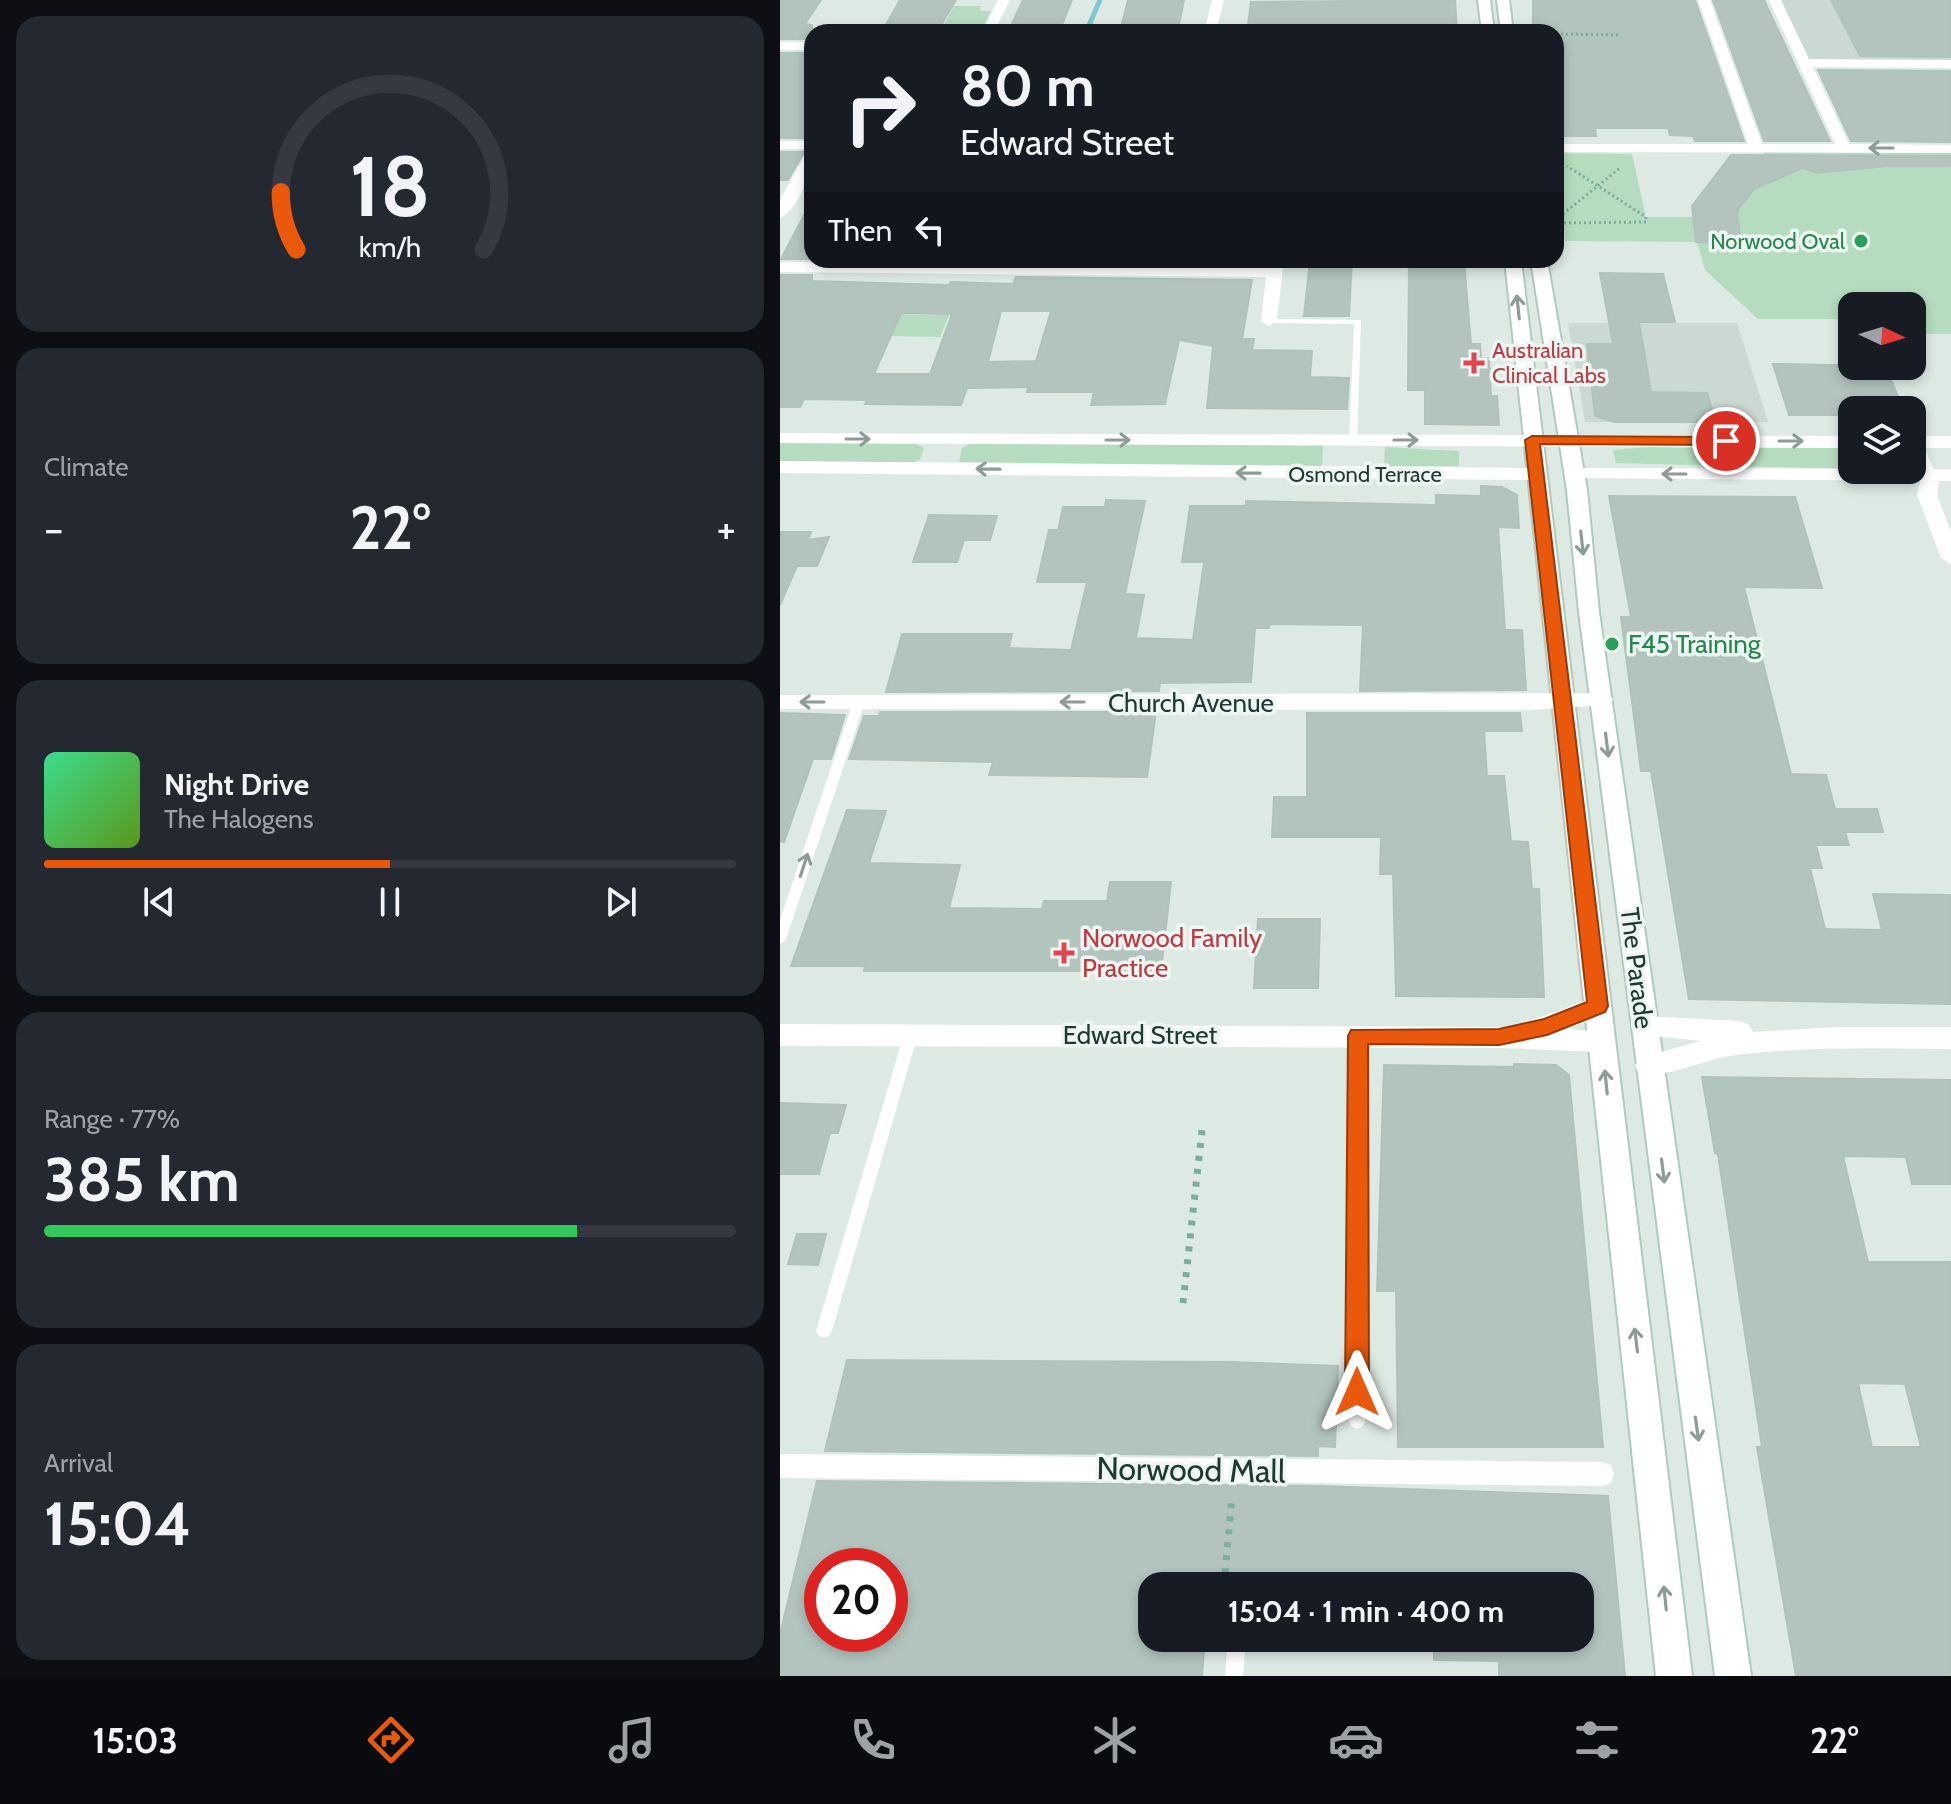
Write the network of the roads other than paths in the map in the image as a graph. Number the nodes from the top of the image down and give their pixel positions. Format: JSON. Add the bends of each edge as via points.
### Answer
{"nodes":[{"id":1,"x":1004,"y":0,"type":"edge"},
{"id":2,"x":1218,"y":0,"type":"edge"},
{"id":3,"x":1484,"y":0,"type":"edge"},
{"id":4,"x":1503,"y":0,"type":"edge"},
{"id":5,"x":1704,"y":0,"type":"edge"},
{"id":6,"x":1775,"y":0,"type":"edge"},
{"id":7,"x":992,"y":24,"type":"edge"},
{"id":8,"x":1212,"y":24,"type":"edge"},
{"id":9,"x":1487,"y":24,"type":"edge"},
{"id":10,"x":1506,"y":24,"type":"edge"},
{"id":11,"x":780,"y":46,"type":"edge"},
{"id":12,"x":804,"y":46,"type":"edge"},
{"id":13,"x":1804,"y":63,"type":"junction"},
{"id":14,"x":1951,"y":64,"type":"edge"},
{"id":15,"x":780,"y":145,"type":"edge"},
{"id":16,"x":804,"y":145,"type":"edge"},
{"id":17,"x":1564,"y":148,"type":"edge"},
{"id":18,"x":1844,"y":148,"type":"junction"},
{"id":19,"x":1757,"y":149,"type":"junction"},
{"id":20,"x":1951,"y":149,"type":"edge"},
{"id":21,"x":804,"y":170,"type":"edge"},
{"id":22,"x":780,"y":213,"type":"edge"},
{"id":23,"x":780,"y":267,"type":"edge"},
{"id":24,"x":804,"y":267,"type":"edge"},
{"id":25,"x":1275,"y":268,"type":"edge"},
{"id":26,"x":1513,"y":268,"type":"edge"},
{"id":27,"x":1540,"y":268,"type":"edge"},
{"id":28,"x":1269,"y":321,"type":"joint"},
{"id":29,"x":780,"y":438,"type":"edge"},
{"id":30,"x":945,"y":440,"type":"junction"},
{"id":31,"x":1354,"y":440,"type":"junction"},
{"id":32,"x":1532,"y":440,"type":"junction"},
{"id":33,"x":1568,"y":441,"type":"junction"},
{"id":34,"x":1838,"y":442,"type":"edge"},
{"id":35,"x":1926,"y":442,"type":"edge"},
{"id":36,"x":1951,"y":442,"type":"edge"},
{"id":37,"x":1926,"y":456,"type":"edge"},
{"id":38,"x":780,"y":467,"type":"edge"},
{"id":39,"x":936,"y":469,"type":"junction"},
{"id":40,"x":1536,"y":474,"type":"junction"},
{"id":41,"x":1574,"y":474,"type":"junction"},
{"id":42,"x":1941,"y":475,"type":"edge"},
{"id":43,"x":1951,"y":558,"type":"edge"},
{"id":44,"x":1602,"y":700,"type":"junction"},
{"id":45,"x":1561,"y":701,"type":"junction"},
{"id":46,"x":780,"y":702,"type":"edge"},
{"id":47,"x":859,"y":702,"type":"junction"},
{"id":48,"x":780,"y":939,"type":"edge"},
{"id":49,"x":1598,"y":1006,"type":"junction"},
{"id":50,"x":1644,"y":1027,"type":"junction"},
{"id":51,"x":911,"y":1034,"type":"junction"},
{"id":52,"x":780,"y":1035,"type":"edge"},
{"id":53,"x":1358,"y":1036,"type":"junction"},
{"id":54,"x":1499,"y":1037,"type":"junction"},
{"id":55,"x":1769,"y":1038,"type":"junction"},
{"id":56,"x":1951,"y":1038,"type":"edge"},
{"id":57,"x":1601,"y":1041,"type":"junction"},
{"id":58,"x":1649,"y":1066,"type":"junction"},
{"id":59,"x":824,"y":1331,"type":"dead end"},
{"id":60,"x":1357,"y":1421,"type":"dead end"},
{"id":61,"x":780,"y":1466,"type":"edge"},
{"id":62,"x":1602,"y":1474,"type":"dead end"},
{"id":63,"x":1236,"y":1652,"type":"edge"},
{"id":64,"x":1234,"y":1676,"type":"edge"},
{"id":65,"x":1674,"y":1676,"type":"edge"},
{"id":66,"x":1733,"y":1676,"type":"edge"}],
"edges":[{"from":1,"to":7,"type":"street"},
{"from":2,"to":8,"type":"street"},
{"from":3,"to":9,"type":"street"},
{"from":4,"to":10,"type":"street"},
{"from":5,"to":19,"type":"street"},
{"from":6,"to":13,"type":"street"},
{"from":11,"to":12,"type":"street"},
{"from":13,"to":14,"type":"street"},
{"from":13,"to":18,"type":"street"},
{"from":15,"to":16,"type":"street"},
{"from":17,"to":19,"type":"street"},
{"from":18,"to":19,"type":"street"},
{"from":20,"to":18,"type":"street","one_way":true},
{"from":21,"to":22,"type":"street"},
{"from":23,"to":24,"type":"street"},
{"from":25,"to":28,"type":"street"},
{"from":32,"to":26,"type":"street","name":"The Parade","one_way":true},
{"from":27,"to":33,"type":"street","name":"The Parade"},
{"from":28,"to":31,"type":"lane","via":[[1358,322]]},
{"from":29,"to":30,"type":"street","name":"Osmond Terrace","one_way":true},
{"from":30,"to":31,"type":"street","name":"Osmond Terrace","one_way":true},
{"from":30,"to":39,"type":"street"},
{"from":31,"to":32,"type":"street","name":"Osmond Terrace","one_way":true},
{"from":32,"to":33,"type":"street","name":"Osmond Terrace"},
{"from":32,"to":40,"type":"street","name":"The Parade"},
{"from":33,"to":34,"type":"street","name":"Osmond Terrace","one_way":true},
{"from":33,"to":41,"type":"street","name":"The Parade"},
{"from":35,"to":36,"type":"street"},
{"from":37,"to":42,"type":"lane"},
{"from":38,"to":39,"type":"street","name":"Osmond Terrace"},
{"from":40,"to":39,"type":"street","name":"Osmond Terrace","one_way":true},
{"from":40,"to":41,"type":"street","name":"Osmond Terrace"},
{"from":40,"to":45,"type":"street","name":"The Parade"},
{"from":42,"to":41,"type":"street","name":"Osmond Terrace","one_way":true},
{"from":41,"to":44,"type":"street","name":"The Parade","one_way":true},
{"from":42,"to":43,"type":"street","via":[[1927,495]]},
{"from":44,"to":45,"type":"street","name":"Church Avenue"},
{"from":44,"to":50,"type":"street","name":"The Parade","one_way":true},
{"from":45,"to":47,"type":"street","name":"Church Avenue","one_way":true},
{"from":45,"to":49,"type":"street","name":"The Parade"},
{"from":47,"to":46,"type":"street","name":"Church Avenue","one_way":true},
{"from":48,"to":47,"type":"lane","one_way":true},
{"from":49,"to":54,"type":"street","name":"Edward Street","via":[[1547,1027]]},
{"from":49,"to":57,"type":"street","name":"The Parade"},
{"from":50,"to":55,"type":"street"},
{"from":50,"to":57,"type":"street"},
{"from":50,"to":58,"type":"street","name":"The Parade"},
{"from":51,"to":52,"type":"street","name":"Edward Street"},
{"from":51,"to":53,"type":"street","name":"Edward Street"},
{"from":51,"to":59,"type":"lane"},
{"from":53,"to":54,"type":"street","name":"Edward Street"},
{"from":53,"to":60,"type":"lane"},
{"from":54,"to":57,"type":"street","name":"Edward Street"},
{"from":55,"to":56,"type":"street"},
{"from":55,"to":58,"type":"street","via":[[1707,1047]]},
{"from":65,"to":57,"type":"street","name":"The Parade","one_way":true},
{"from":58,"to":66,"type":"street","name":"The Parade","one_way":true},
{"from":61,"to":62,"type":"street","name":"Norwood Mall"},
{"from":63,"to":64,"type":"lane"}]}
